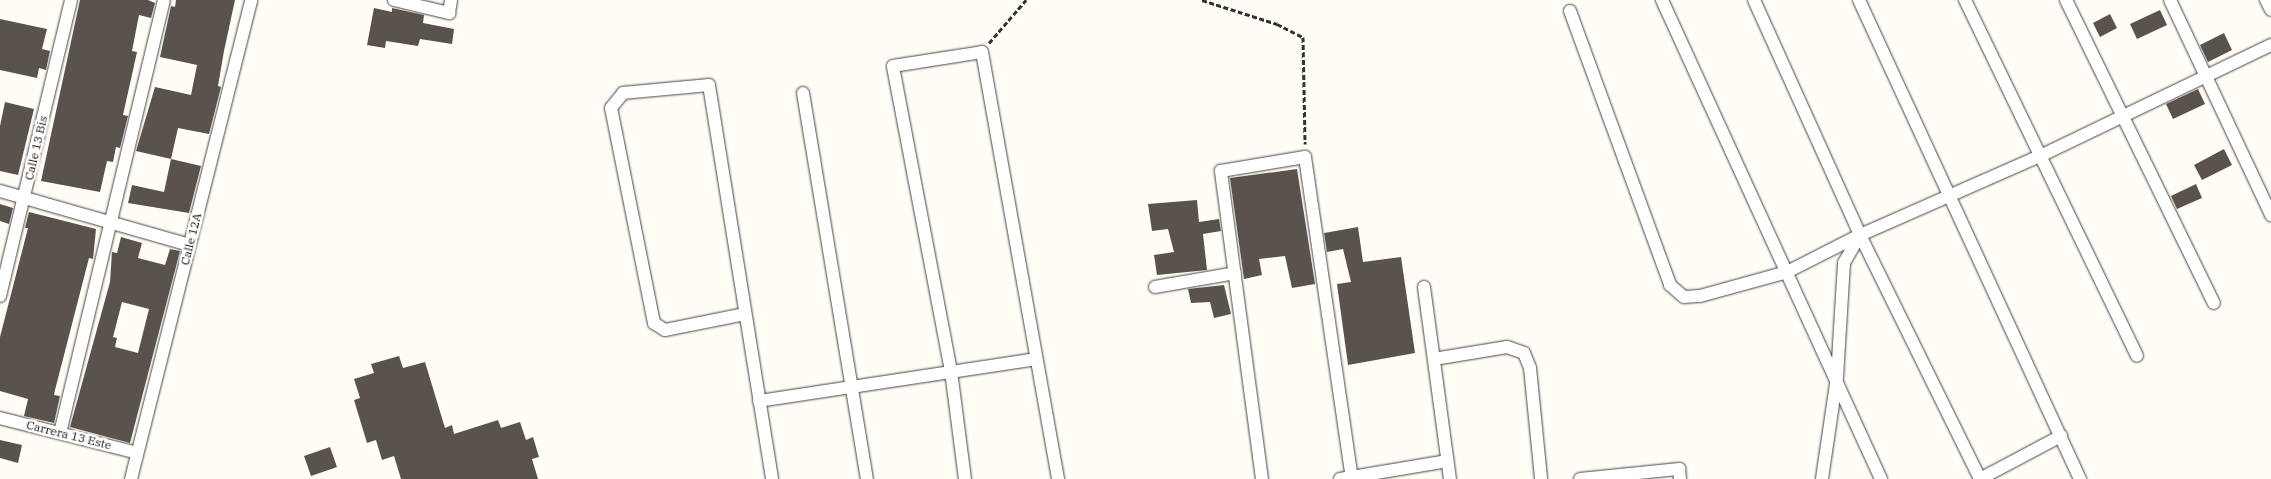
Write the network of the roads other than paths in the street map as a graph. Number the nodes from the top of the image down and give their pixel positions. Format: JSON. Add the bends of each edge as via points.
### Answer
{"nodes":[{"id":1,"x":71,"y":0,"type":"edge"},
{"id":2,"x":164,"y":0,"type":"edge"},
{"id":3,"x":250,"y":0,"type":"edge"},
{"id":4,"x":394,"y":0,"type":"edge"},
{"id":5,"x":1662,"y":0,"type":"edge"},
{"id":6,"x":1754,"y":0,"type":"edge"},
{"id":7,"x":1859,"y":0,"type":"edge"},
{"id":8,"x":1965,"y":0,"type":"edge"},
{"id":9,"x":2066,"y":0,"type":"edge"},
{"id":10,"x":2170,"y":0,"type":"edge"},
{"id":11,"x":2266,"y":0,"type":"edge"},
{"id":12,"x":450,"y":6,"type":"edge"},
{"id":13,"x":2271,"y":10,"type":"edge"},
{"id":14,"x":1570,"y":11,"type":"dead end"},
{"id":15,"x":2271,"y":45,"type":"edge"},
{"id":16,"x":2204,"y":77,"type":"junction"},
{"id":17,"x":803,"y":93,"type":"dead end"},
{"id":18,"x":2121,"y":117,"type":"junction"},
{"id":19,"x":2038,"y":157,"type":"junction"},
{"id":20,"x":0,"y":191,"type":"edge"},
{"id":21,"x":1951,"y":195,"type":"junction"},
{"id":22,"x":24,"y":198,"type":"junction"},
{"id":23,"x":2271,"y":215,"type":"edge"},
{"id":24,"x":113,"y":223,"type":"junction"},
{"id":25,"x":1860,"y":235,"type":"junction"},
{"id":26,"x":189,"y":245,"type":"junction"},
{"id":27,"x":1787,"y":272,"type":"junction"},
{"id":28,"x":1234,"y":273,"type":"junction"},
{"id":29,"x":1155,"y":287,"type":"dead end"},
{"id":30,"x":1424,"y":287,"type":"dead end"},
{"id":31,"x":0,"y":296,"type":"edge"},
{"id":32,"x":2214,"y":303,"type":"dead end"},
{"id":33,"x":745,"y":314,"type":"junction"},
{"id":34,"x":2137,"y":356,"type":"dead end"},
{"id":35,"x":1036,"y":359,"type":"junction"},
{"id":36,"x":1434,"y":359,"type":"junction"},
{"id":37,"x":951,"y":371,"type":"junction"},
{"id":38,"x":1837,"y":377,"type":"junction"},
{"id":39,"x":851,"y":386,"type":"junction"},
{"id":40,"x":759,"y":402,"type":"junction"},
{"id":41,"x":0,"y":418,"type":"edge"},
{"id":42,"x":60,"y":433,"type":"junction"},
{"id":43,"x":2061,"y":436,"type":"junction"},
{"id":44,"x":137,"y":453,"type":"junction"},
{"id":45,"x":1448,"y":461,"type":"junction"},
{"id":46,"x":1348,"y":478,"type":"edge"},
{"id":47,"x":131,"y":479,"type":"edge"},
{"id":48,"x":772,"y":479,"type":"edge"},
{"id":49,"x":867,"y":479,"type":"edge"},
{"id":50,"x":965,"y":479,"type":"edge"},
{"id":51,"x":1058,"y":479,"type":"edge"},
{"id":52,"x":1262,"y":479,"type":"edge"},
{"id":53,"x":1450,"y":479,"type":"edge"},
{"id":54,"x":1541,"y":479,"type":"edge"},
{"id":55,"x":1580,"y":479,"type":"edge"},
{"id":56,"x":1680,"y":479,"type":"edge"},
{"id":57,"x":1822,"y":479,"type":"edge"},
{"id":58,"x":1882,"y":479,"type":"edge"},
{"id":59,"x":1980,"y":479,"type":"edge"},
{"id":60,"x":2080,"y":479,"type":"edge"}],
"edges":[{"from":1,"to":22,"type":"street","name":"Calle 13 Bis"},
{"from":2,"to":24,"type":"street"},
{"from":3,"to":26,"type":"street","name":"Calle 12A"},
{"from":4,"to":12,"type":"street"},
{"from":5,"to":27,"type":"street"},
{"from":6,"to":25,"type":"street"},
{"from":7,"to":21,"type":"street"},
{"from":8,"to":19,"type":"street"},
{"from":9,"to":18,"type":"street"},
{"from":10,"to":16,"type":"street"},
{"from":11,"to":13,"type":"street"},
{"from":14,"to":27,"type":"street","via":[[1670,284],[1684,297],[1700,296]]},
{"from":15,"to":16,"type":"street"},
{"from":16,"to":18,"type":"street"},
{"from":16,"to":23,"type":"street"},
{"from":17,"to":39,"type":"street"},
{"from":18,"to":19,"type":"street"},
{"from":18,"to":32,"type":"street"},
{"from":19,"to":21,"type":"street"},
{"from":19,"to":34,"type":"street"},
{"from":20,"to":22,"type":"street"},
{"from":21,"to":25,"type":"street"},
{"from":21,"to":43,"type":"street"},
{"from":22,"to":24,"type":"street"},
{"from":22,"to":31,"type":"street","name":"Calle 13 Bis"},
{"from":24,"to":26,"type":"street"},
{"from":24,"to":42,"type":"street"},
{"from":25,"to":27,"type":"street"},
{"from":25,"to":38,"type":"street","via":[[1844,263]]},
{"from":25,"to":59,"type":"street"},
{"from":26,"to":44,"type":"street","name":"Calle 12A"},
{"from":27,"to":38,"type":"street"},
{"from":28,"to":29,"type":"street"},
{"from":28,"to":46,"type":"street","via":[[1221,171],[1305,157]]},
{"from":28,"to":52,"type":"street"},
{"from":30,"to":36,"type":"street"},
{"from":33,"to":33,"type":"street","via":[[665,330],[654,323],[612,108],[623,93],[709,85]]},
{"from":33,"to":40,"type":"street"},
{"from":35,"to":37,"type":"street"},
{"from":35,"to":37,"type":"street","via":[[982,52],[893,66]]},
{"from":35,"to":51,"type":"street"},
{"from":36,"to":45,"type":"street"},
{"from":36,"to":54,"type":"street","via":[[1508,347],[1524,352],[1530,368]]},
{"from":37,"to":39,"type":"street"},
{"from":37,"to":50,"type":"street"},
{"from":38,"to":57,"type":"street"},
{"from":38,"to":58,"type":"street"},
{"from":39,"to":40,"type":"street"},
{"from":39,"to":49,"type":"street"},
{"from":40,"to":48,"type":"street"},
{"from":41,"to":42,"type":"street","name":"Carrera 13 Este"},
{"from":42,"to":44,"type":"street","name":"Carrera 13 Este"},
{"from":43,"to":59,"type":"street"},
{"from":43,"to":60,"type":"street"},
{"from":44,"to":47,"type":"street","name":"Calle 12A"},
{"from":45,"to":46,"type":"street"},
{"from":45,"to":53,"type":"street"},
{"from":55,"to":56,"type":"street","via":[[1679,469]]}]}
